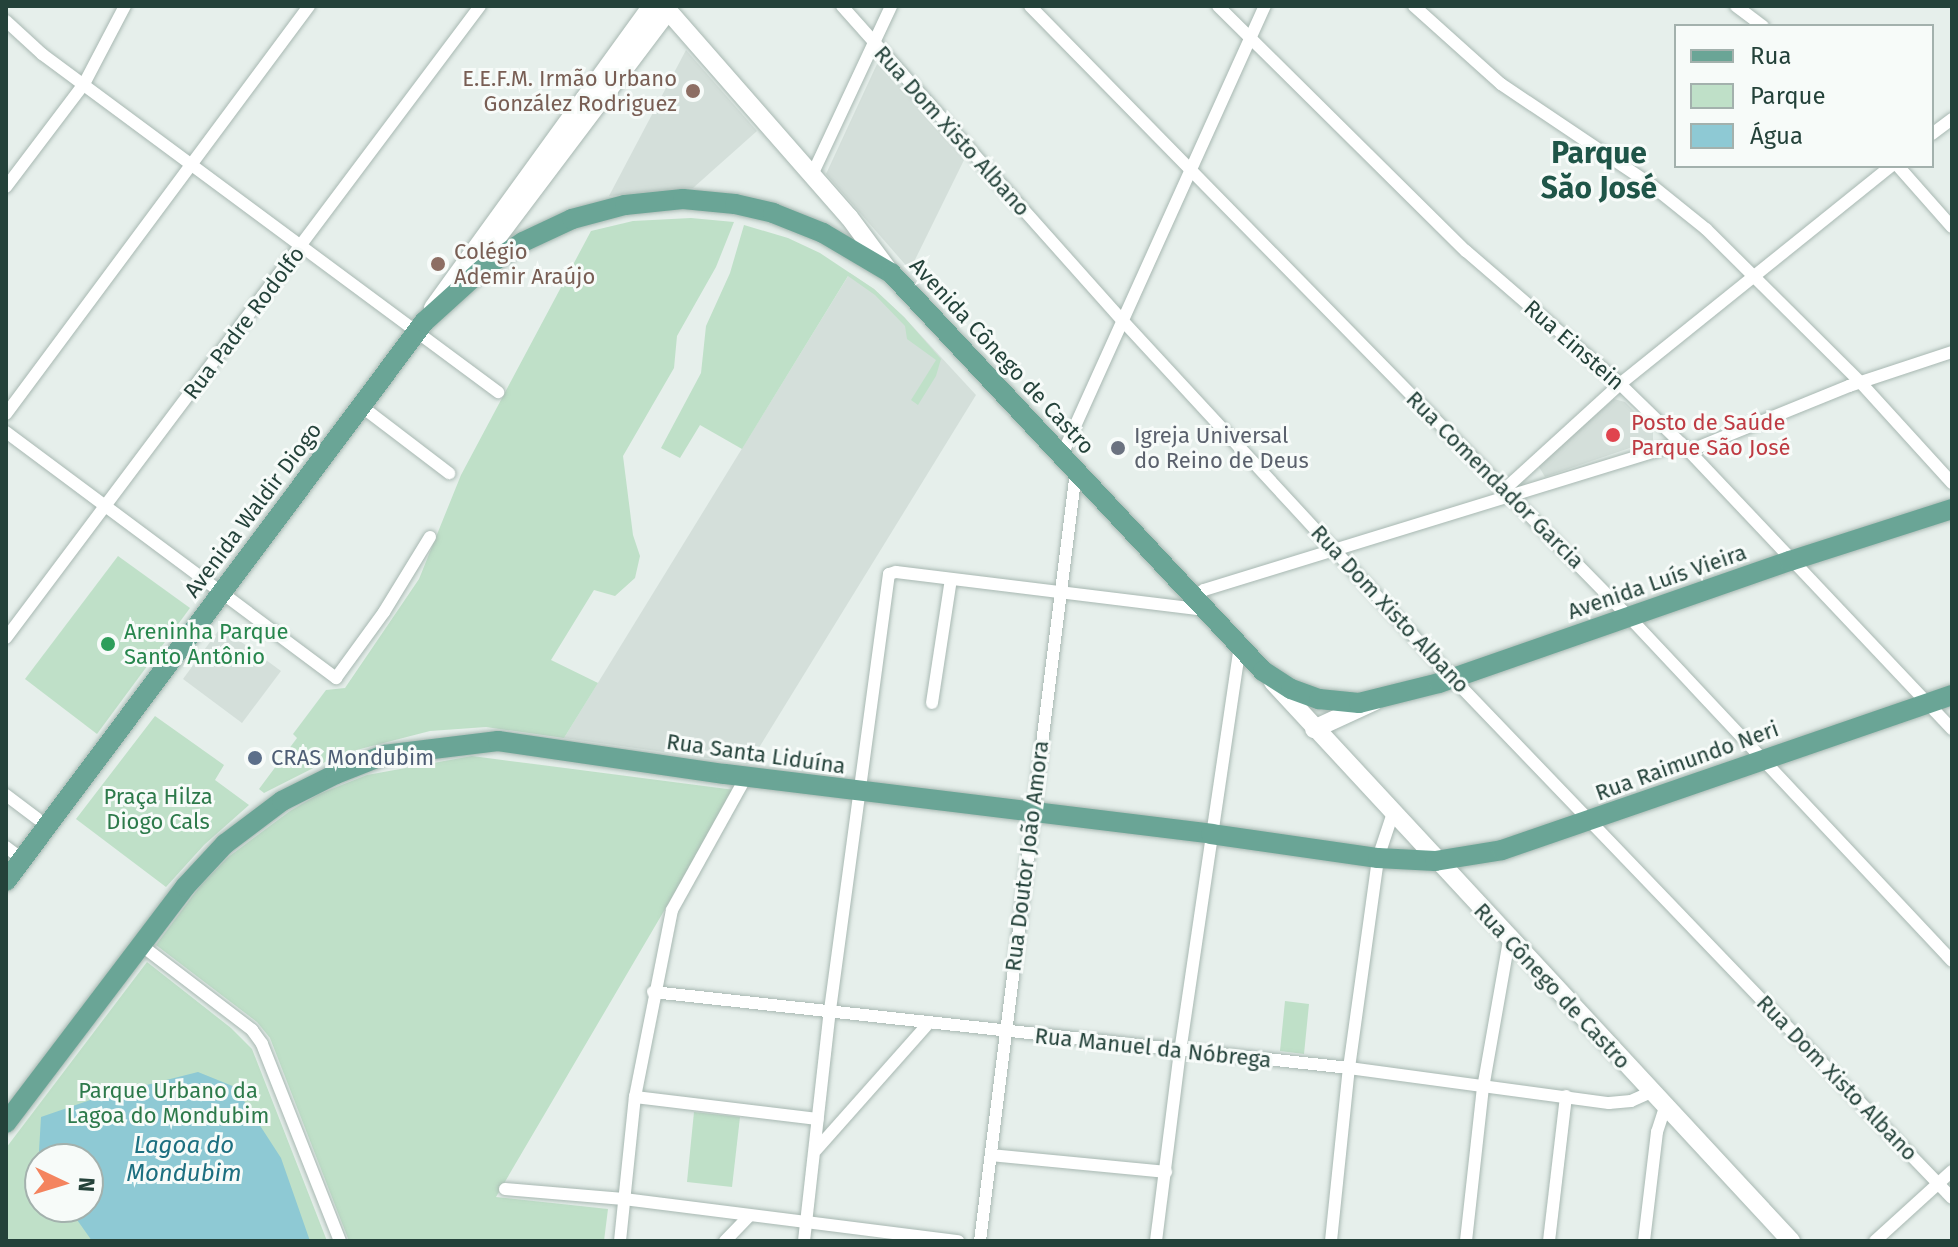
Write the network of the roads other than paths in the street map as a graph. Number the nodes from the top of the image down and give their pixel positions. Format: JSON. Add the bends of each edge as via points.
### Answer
{"nodes":[{"id":1,"x":125,"y":6,"type":"edge"},
{"id":2,"x":309,"y":6,"type":"edge"},
{"id":3,"x":480,"y":6,"type":"edge"},
{"id":4,"x":842,"y":6,"type":"edge"},
{"id":5,"x":891,"y":6,"type":"edge"},
{"id":6,"x":1030,"y":6,"type":"edge"},
{"id":7,"x":1218,"y":6,"type":"edge"},
{"id":8,"x":1265,"y":6,"type":"edge"},
{"id":9,"x":1414,"y":6,"type":"edge"},
{"id":10,"x":1736,"y":6,"type":"edge"},
{"id":11,"x":661,"y":8,"type":"edge"},
{"id":12,"x":6,"y":21,"type":"edge"},
{"id":13,"x":1760,"y":24,"type":"edge"},
{"id":14,"x":1250,"y":39,"type":"junction"},
{"id":15,"x":875,"y":45,"type":"junction"},
{"id":16,"x":84,"y":84,"type":"junction"},
{"id":17,"x":1952,"y":119,"type":"edge"},
{"id":18,"x":568,"y":130,"type":"junction"},
{"id":19,"x":1934,"y":132,"type":"edge"},
{"id":20,"x":193,"y":166,"type":"junction"},
{"id":21,"x":1889,"y":168,"type":"edge"},
{"id":22,"x":1900,"y":168,"type":"edge"},
{"id":23,"x":10,"y":172,"type":"edge"},
{"id":24,"x":1190,"y":172,"type":"junction"},
{"id":25,"x":812,"y":175,"type":"junction"},
{"id":26,"x":6,"y":187,"type":"edge"},
{"id":27,"x":1952,"y":227,"type":"edge"},
{"id":28,"x":301,"y":247,"type":"junction"},
{"id":29,"x":891,"y":273,"type":"junction"},
{"id":30,"x":1754,"y":276,"type":"junction"},
{"id":31,"x":461,"y":286,"type":"junction"},
{"id":32,"x":1122,"y":320,"type":"junction"},
{"id":33,"x":420,"y":328,"type":"junction"},
{"id":34,"x":1952,"y":352,"type":"edge"},
{"id":35,"x":1861,"y":383,"type":"junction"},
{"id":36,"x":1620,"y":384,"type":"junction"},
{"id":37,"x":498,"y":392,"type":"dead end"},
{"id":38,"x":361,"y":406,"type":"junction"},
{"id":39,"x":6,"y":414,"type":"edge"},
{"id":40,"x":6,"y":432,"type":"edge"},
{"id":41,"x":1685,"y":447,"type":"junction"},
{"id":42,"x":1069,"y":463,"type":"junction"},
{"id":43,"x":449,"y":473,"type":"dead end"},
{"id":44,"x":1952,"y":483,"type":"edge"},
{"id":45,"x":1508,"y":493,"type":"junction"},
{"id":46,"x":107,"y":505,"type":"junction"},
{"id":47,"x":1952,"y":509,"type":"edge"},
{"id":48,"x":430,"y":537,"type":"dead end"},
{"id":49,"x":1335,"y":550,"type":"junction"},
{"id":50,"x":1790,"y":561,"type":"junction"},
{"id":51,"x":951,"y":579,"type":"junction"},
{"id":52,"x":221,"y":593,"type":"junction"},
{"id":53,"x":1060,"y":593,"type":"junction"},
{"id":54,"x":1199,"y":603,"type":"junction"},
{"id":55,"x":1630,"y":618,"type":"junction"},
{"id":56,"x":6,"y":638,"type":"edge"},
{"id":57,"x":1240,"y":648,"type":"junction"},
{"id":58,"x":1263,"y":671,"type":"junction"},
{"id":59,"x":1454,"y":678,"type":"junction"},
{"id":60,"x":1952,"y":695,"type":"edge"},
{"id":61,"x":1378,"y":700,"type":"junction"},
{"id":62,"x":932,"y":703,"type":"dead end"},
{"id":63,"x":1927,"y":703,"type":"junction"},
{"id":64,"x":1314,"y":729,"type":"junction"},
{"id":65,"x":1952,"y":729,"type":"edge"},
{"id":66,"x":1760,"y":760,"type":"junction"},
{"id":67,"x":746,"y":777,"type":"junction"},
{"id":68,"x":860,"y":792,"type":"junction"},
{"id":69,"x":6,"y":795,"type":"edge"},
{"id":70,"x":1032,"y":813,"type":"junction"},
{"id":71,"x":1393,"y":813,"type":"junction"},
{"id":72,"x":37,"y":818,"type":"dead end"},
{"id":73,"x":1588,"y":822,"type":"junction"},
{"id":74,"x":1211,"y":834,"type":"junction"},
{"id":75,"x":14,"y":853,"type":"edge"},
{"id":76,"x":1378,"y":858,"type":"junction"},
{"id":77,"x":1435,"y":861,"type":"junction"},
{"id":78,"x":6,"y":881,"type":"edge"},
{"id":79,"x":1509,"y":940,"type":"junction"},
{"id":80,"x":141,"y":945,"type":"junction"},
{"id":81,"x":1952,"y":961,"type":"edge"},
{"id":82,"x":653,"y":992,"type":"junction"},
{"id":83,"x":830,"y":1010,"type":"junction"},
{"id":84,"x":928,"y":1024,"type":"junction"},
{"id":85,"x":1006,"y":1032,"type":"junction"},
{"id":86,"x":1180,"y":1052,"type":"junction"},
{"id":87,"x":1349,"y":1068,"type":"junction"},
{"id":88,"x":1483,"y":1088,"type":"junction"},
{"id":89,"x":1651,"y":1092,"type":"junction"},
{"id":90,"x":1566,"y":1096,"type":"junction"},
{"id":91,"x":635,"y":1097,"type":"junction"},
{"id":92,"x":1665,"y":1107,"type":"junction"},
{"id":93,"x":818,"y":1119,"type":"junction"},
{"id":94,"x":6,"y":1123,"type":"edge"},
{"id":95,"x":816,"y":1151,"type":"junction"},
{"id":96,"x":991,"y":1155,"type":"junction"},
{"id":97,"x":1952,"y":1171,"type":"edge"},
{"id":98,"x":1166,"y":1172,"type":"junction"},
{"id":99,"x":1938,"y":1184,"type":"junction"},
{"id":100,"x":505,"y":1189,"type":"dead end"},
{"id":101,"x":1952,"y":1198,"type":"edge"},
{"id":102,"x":624,"y":1199,"type":"junction"},
{"id":103,"x":749,"y":1216,"type":"junction"},
{"id":104,"x":806,"y":1225,"type":"junction"},
{"id":105,"x":340,"y":1241,"type":"edge"},
{"id":106,"x":620,"y":1241,"type":"edge"},
{"id":107,"x":725,"y":1241,"type":"edge"},
{"id":108,"x":804,"y":1241,"type":"edge"},
{"id":109,"x":958,"y":1241,"type":"edge"},
{"id":110,"x":980,"y":1241,"type":"edge"},
{"id":111,"x":1156,"y":1241,"type":"edge"},
{"id":112,"x":1331,"y":1241,"type":"edge"},
{"id":113,"x":1466,"y":1241,"type":"edge"},
{"id":114,"x":1549,"y":1241,"type":"edge"},
{"id":115,"x":1644,"y":1241,"type":"edge"},
{"id":116,"x":1791,"y":1241,"type":"edge"},
{"id":117,"x":1875,"y":1241,"type":"edge"}],
"edges":[{"from":1,"to":16,"type":"street"},
{"from":2,"to":20,"type":"street"},
{"from":3,"to":28,"type":"street","name":"Rua Padre Rodolfo"},
{"from":4,"to":15,"type":"street","name":"Rua Dom Xisto Albano"},
{"from":5,"to":15,"type":"street"},
{"from":6,"to":24,"type":"street","name":"Rua Comendador Garcia"},
{"from":7,"to":14,"type":"street","name":"Rua Einstein"},
{"from":8,"to":14,"type":"street","name":"Rua Doutor João Amora"},
{"from":9,"to":30,"type":"street","via":[[1501,84],[1650,184]]},
{"from":10,"to":13,"type":"street"},
{"from":11,"to":18,"type":"main road","name":"Avenida Waldir Diogo"},
{"from":11,"to":25,"type":"main road","name":"Avenida Cônego de Castro"},
{"from":12,"to":16,"type":"street"},
{"from":14,"to":24,"type":"street","name":"Rua Doutor João Amora"},
{"from":14,"to":36,"type":"street","name":"Rua Einstein","via":[[1466,251]]},
{"from":15,"to":25,"type":"street"},
{"from":15,"to":32,"type":"street","name":"Rua Dom Xisto Albano"},
{"from":16,"to":20,"type":"street"},
{"from":16,"to":23,"type":"street"},
{"from":17,"to":19,"type":"street"},
{"from":18,"to":31,"type":"main road","name":"Avenida Waldir Diogo"},
{"from":18,"to":33,"type":"main road","name":"Avenida Waldir Diogo"},
{"from":20,"to":28,"type":"street"},
{"from":20,"to":39,"type":"street"},
{"from":21,"to":30,"type":"street"},
{"from":22,"to":27,"type":"street"},
{"from":23,"to":26,"type":"street"},
{"from":24,"to":32,"type":"street","name":"Rua Doutor João Amora"},
{"from":24,"to":45,"type":"street","name":"Rua Comendador Garcia"},
{"from":25,"to":29,"type":"main road","name":"Avenida Cônego de Castro"},
{"from":28,"to":33,"type":"street"},
{"from":28,"to":46,"type":"street","name":"Rua Padre Rodolfo"},
{"from":29,"to":31,"type":"main road","name":"Avenida Waldir Diogo","via":[[823,233],[773,213],[683,199],[625,205],[572,219],[523,242]]},
{"from":29,"to":42,"type":"main road","name":"Avenida Cônego de Castro"},
{"from":30,"to":35,"type":"street"},
{"from":30,"to":36,"type":"street"},
{"from":31,"to":33,"type":"main road","name":"Avenida Waldir Diogo"},
{"from":32,"to":42,"type":"street","name":"Rua Doutor João Amora"},
{"from":32,"to":49,"type":"street","name":"Rua Dom Xisto Albano"},
{"from":33,"to":37,"type":"street"},
{"from":33,"to":38,"type":"main road","name":"Avenida Waldir Diogo"},
{"from":34,"to":35,"type":"street"},
{"from":35,"to":41,"type":"street"},
{"from":35,"to":44,"type":"street"},
{"from":36,"to":41,"type":"street","name":"Rua Einstein"},
{"from":36,"to":45,"type":"street"},
{"from":38,"to":43,"type":"street"},
{"from":38,"to":52,"type":"main road","name":"Avenida Waldir Diogo"},
{"from":40,"to":46,"type":"street"},
{"from":41,"to":45,"type":"street"},
{"from":41,"to":50,"type":"street","name":"Rua Einstein"},
{"from":42,"to":53,"type":"street","name":"Rua Doutor João Amora"},
{"from":42,"to":54,"type":"main road","name":"Avenida Cônego de Castro"},
{"from":45,"to":49,"type":"street"},
{"from":45,"to":55,"type":"street","name":"Rua Comendador Garcia"},
{"from":46,"to":52,"type":"street"},
{"from":46,"to":56,"type":"street","name":"Rua Padre Rodolfo"},
{"from":47,"to":50,"type":"main road","name":"Avenida Luís Vieira"},
{"from":48,"to":52,"type":"street","via":[[336,678]]},
{"from":49,"to":54,"type":"street","via":[[1204,590]]},
{"from":49,"to":59,"type":"street","name":"Rua Dom Xisto Albano"},
{"from":50,"to":55,"type":"main road","name":"Avenida Luís Vieira"},
{"from":50,"to":63,"type":"street","name":"Rua Einstein"},
{"from":51,"to":53,"type":"street"},
{"from":51,"to":62,"type":"street"},
{"from":51,"to":68,"type":"street","via":[[891,572]]},
{"from":52,"to":75,"type":"main road","name":"Avenida Waldir Diogo"},
{"from":53,"to":54,"type":"street"},
{"from":53,"to":70,"type":"street","name":"Rua Doutor João Amora"},
{"from":54,"to":57,"type":"main road","name":"Avenida Cônego de Castro"},
{"from":55,"to":59,"type":"main road","name":"Avenida Luís Vieira"},
{"from":55,"to":66,"type":"street","name":"Rua Comendador Garcia"},
{"from":57,"to":58,"type":"main road","name":"Avenida Cônego de Castro"},
{"from":57,"to":74,"type":"street"},
{"from":58,"to":61,"type":"main road","name":"Avenida Luís Vieira","via":[[1319,699]]},
{"from":58,"to":64,"type":"main road","name":"Avenida Cônego de Castro"},
{"from":59,"to":61,"type":"main road","name":"Avenida Luís Vieira"},
{"from":59,"to":73,"type":"street","name":"Rua Dom Xisto Albano"},
{"from":60,"to":63,"type":"main road","name":"Rua Raimundo Neri"},
{"from":61,"to":64,"type":"main road","name":"Avenida Luís Vieira"},
{"from":63,"to":65,"type":"street","name":"Rua Einstein"},
{"from":63,"to":66,"type":"main road","name":"Rua Raimundo Neri"},
{"from":64,"to":71,"type":"main road","name":"Rua Cônego de Castro"},
{"from":66,"to":73,"type":"main road","name":"Rua Raimundo Neri"},
{"from":66,"to":81,"type":"street","name":"Rua Comendador Garcia"},
{"from":67,"to":68,"type":"main road","name":"Rua Santa Liduína"},
{"from":67,"to":80,"type":"main road","name":"Rua Santa Liduína","via":[[498,741],[384,755],[282,801],[225,844]]},
{"from":67,"to":82,"type":"street","via":[[678,894]]},
{"from":68,"to":70,"type":"main road","name":"Rua Santa Liduína"},
{"from":68,"to":83,"type":"street"},
{"from":69,"to":72,"type":"street"},
{"from":70,"to":74,"type":"main road","name":"Rua Santa Liduína"},
{"from":70,"to":85,"type":"street","name":"Rua Doutor João Amora"},
{"from":71,"to":76,"type":"street"},
{"from":71,"to":77,"type":"main road","name":"Rua Cônego de Castro"},
{"from":73,"to":77,"type":"main road","name":"Rua Raimundo Neri","via":[[1502,850]]},
{"from":73,"to":99,"type":"street","name":"Rua Dom Xisto Albano"},
{"from":74,"to":76,"type":"main road","name":"Rua Santa Liduína"},
{"from":74,"to":86,"type":"street"},
{"from":75,"to":78,"type":"main road","name":"Avenida Waldir Diogo"},
{"from":76,"to":77,"type":"main road","name":"Rua Santa Liduína"},
{"from":76,"to":87,"type":"street"},
{"from":77,"to":79,"type":"main road","name":"Rua Cônego de Castro"},
{"from":79,"to":88,"type":"street"},
{"from":79,"to":89,"type":"main road","name":"Rua Cônego de Castro"},
{"from":80,"to":94,"type":"main road","name":"Rua Santa Liduína"},
{"from":80,"to":105,"type":"street","via":[[252,1030],[262,1044]]},
{"from":82,"to":83,"type":"street","name":"Rua Manuel da Nóbrega"},
{"from":82,"to":91,"type":"street"},
{"from":83,"to":84,"type":"street","name":"Rua Manuel da Nóbrega"},
{"from":83,"to":93,"type":"street"},
{"from":84,"to":85,"type":"street","name":"Rua Manuel da Nóbrega"},
{"from":84,"to":95,"type":"street"},
{"from":85,"to":86,"type":"street","name":"Rua Manuel da Nóbrega"},
{"from":85,"to":96,"type":"street","name":"Rua Doutor João Amora"},
{"from":86,"to":87,"type":"street","name":"Rua Manuel da Nóbrega"},
{"from":86,"to":98,"type":"street"},
{"from":87,"to":88,"type":"street","name":"Rua Manuel da Nóbrega"},
{"from":87,"to":112,"type":"street"},
{"from":88,"to":90,"type":"street","name":"Rua Manuel da Nóbrega"},
{"from":88,"to":113,"type":"street"},
{"from":89,"to":90,"type":"street","name":"Rua Manuel da Nóbrega","via":[[1619,1103]]},
{"from":89,"to":92,"type":"main road","name":"Rua Cônego de Castro"},
{"from":90,"to":114,"type":"street"},
{"from":91,"to":93,"type":"street"},
{"from":91,"to":102,"type":"street"},
{"from":92,"to":115,"type":"street","via":[[1657,1132]]},
{"from":92,"to":116,"type":"main road","name":"Rua Cônego de Castro"},
{"from":93,"to":95,"type":"street"},
{"from":95,"to":104,"type":"street"},
{"from":96,"to":98,"type":"street"},
{"from":96,"to":110,"type":"street","name":"Rua Doutor João Amora"},
{"from":97,"to":99,"type":"street"},
{"from":98,"to":111,"type":"street"},
{"from":99,"to":101,"type":"street","name":"Rua Dom Xisto Albano"},
{"from":99,"to":117,"type":"street"},
{"from":100,"to":102,"type":"street"},
{"from":102,"to":103,"type":"street"},
{"from":102,"to":106,"type":"street"},
{"from":103,"to":104,"type":"street"},
{"from":103,"to":107,"type":"street"},
{"from":104,"to":108,"type":"street"},
{"from":104,"to":109,"type":"street"}]}
